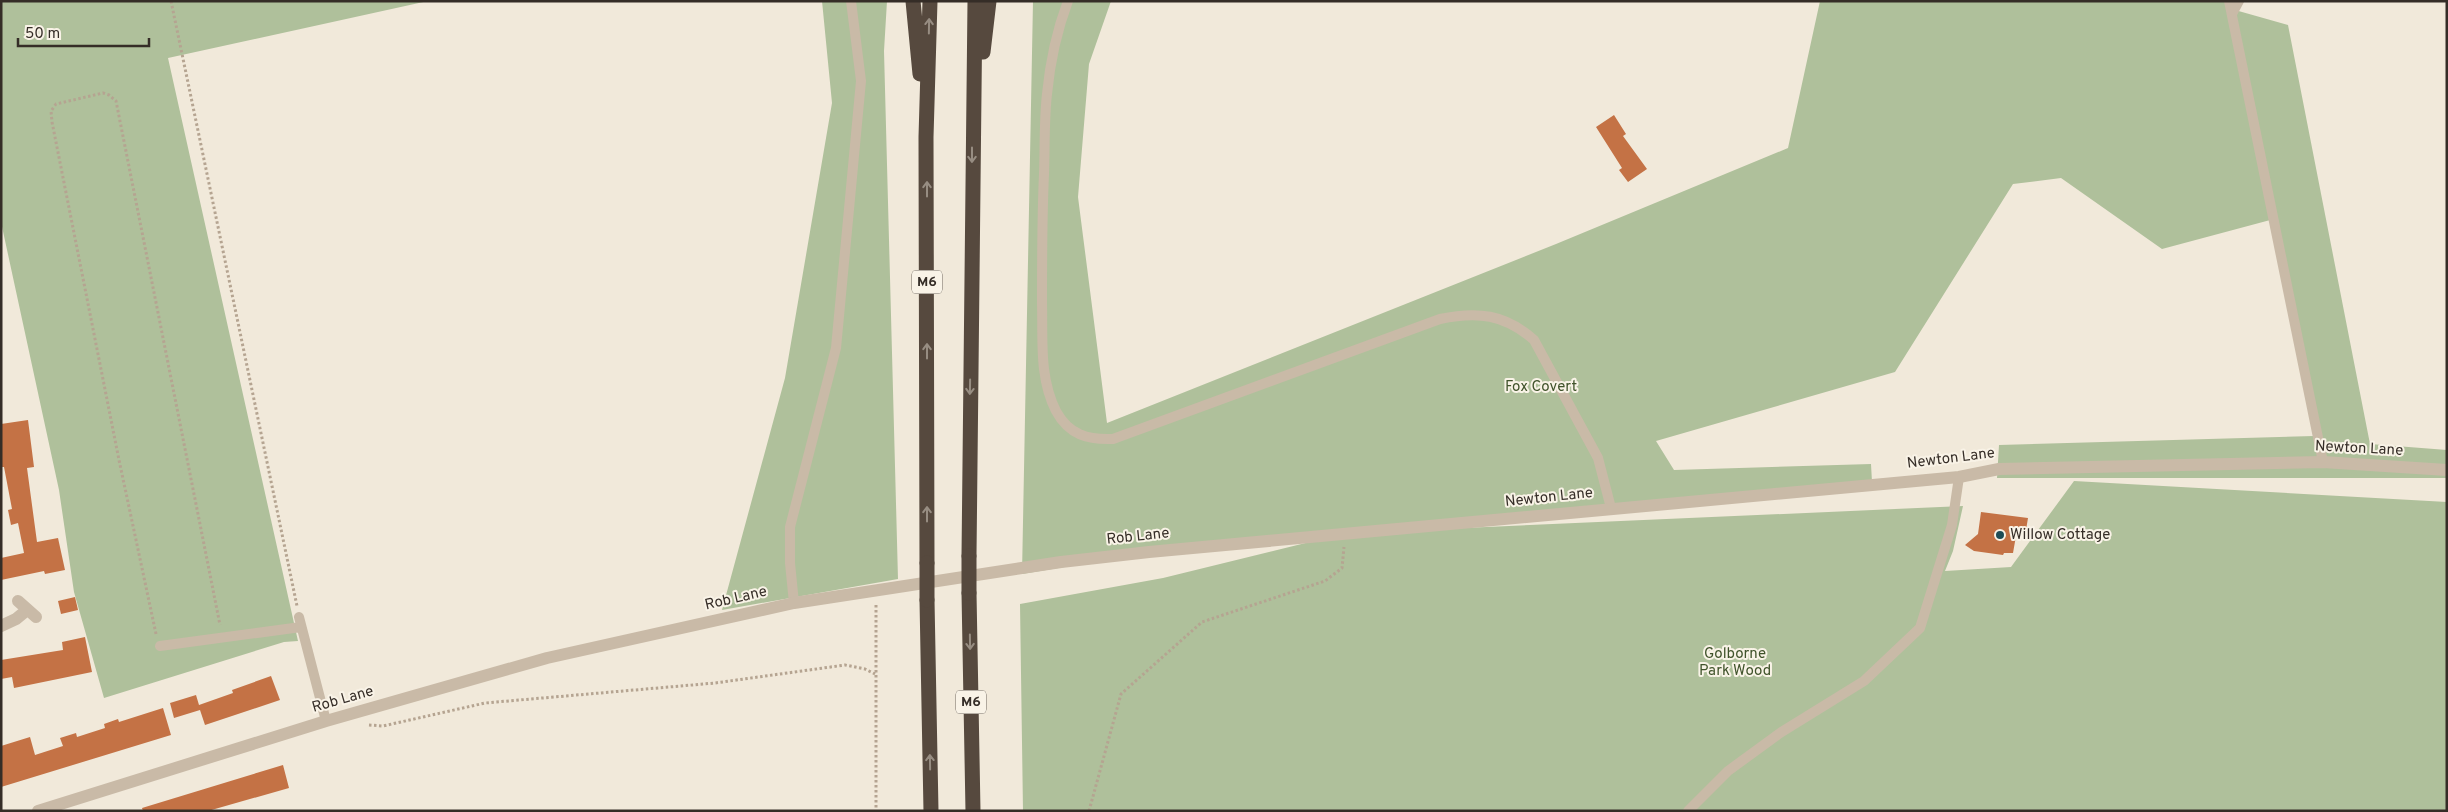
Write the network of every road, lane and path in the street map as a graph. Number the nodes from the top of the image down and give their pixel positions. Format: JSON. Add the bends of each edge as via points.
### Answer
{"nodes":[{"id":1,"x":171,"y":1,"type":"edge"},
{"id":2,"x":851,"y":1,"type":"edge"},
{"id":3,"x":913,"y":1,"type":"edge"},
{"id":4,"x":930,"y":1,"type":"edge"},
{"id":5,"x":975,"y":1,"type":"edge"},
{"id":6,"x":989,"y":1,"type":"edge"},
{"id":7,"x":1068,"y":1,"type":"edge"},
{"id":8,"x":2228,"y":1,"type":"edge"},
{"id":9,"x":2239,"y":1,"type":"edge"},
{"id":10,"x":2232,"y":14,"type":"junction"},
{"id":11,"x":972,"y":134,"type":"junction"},
{"id":12,"x":926,"y":137,"type":"junction"},
{"id":13,"x":2323,"y":462,"type":"junction"},
{"id":14,"x":2447,"y":470,"type":"edge"},
{"id":15,"x":1959,"y":477,"type":"junction"},
{"id":16,"x":1611,"y":508,"type":"junction"},
{"id":17,"x":1462,"y":523,"type":"joint"},
{"id":18,"x":1344,"y":533,"type":"junction"},
{"id":19,"x":876,"y":589,"type":"junction"},
{"id":20,"x":794,"y":603,"type":"junction"},
{"id":21,"x":27,"y":609,"type":"dead end"},
{"id":22,"x":300,"y":622,"type":"junction"},
{"id":23,"x":1,"y":626,"type":"edge"},
{"id":24,"x":222,"y":637,"type":"junction"},
{"id":25,"x":160,"y":646,"type":"joint"},
{"id":26,"x":875,"y":674,"type":"junction"},
{"id":27,"x":326,"y":721,"type":"junction"},
{"id":28,"x":367,"y":725,"type":"dead end"},
{"id":29,"x":38,"y":811,"type":"edge"},
{"id":30,"x":876,"y":811,"type":"edge"},
{"id":31,"x":931,"y":811,"type":"edge"},
{"id":32,"x":973,"y":811,"type":"edge"},
{"id":33,"x":1089,"y":811,"type":"edge"},
{"id":34,"x":1688,"y":811,"type":"edge"}],
"edges":[{"from":1,"to":22,"type":"path"},
{"from":2,"to":20,"type":"lane","via":[[861,81],[836,348],[790,527]]},
{"from":3,"to":12,"type":"highway"},
{"from":12,"to":4,"type":"highway","number":"M6","one_way":true},
{"from":5,"to":11,"type":"highway","number":"M6"},
{"from":6,"to":11,"type":"highway"},
{"from":7,"to":16,"type":"lane","via":[[1054,50],[1047,94],[1042,231],[1043,367],[1056,412],[1069,429],[1082,437],[1113,439],[1440,319],[1477,315],[1519,327],[1534,340],[1598,458]]},
{"from":8,"to":10,"type":"lane"},
{"from":9,"to":10,"type":"lane"},
{"from":10,"to":13,"type":"lane"},
{"from":11,"to":32,"type":"highway","number":"M6","one_way":true,"bridge":true,"via":[[969,593]]},
{"from":31,"to":12,"type":"highway","number":"M6","one_way":true,"bridge":true},
{"from":13,"to":14,"type":"street","name":"Newton Lane"},
{"from":13,"to":15,"type":"street","name":"Newton Lane","via":[[1999,469]]},
{"from":15,"to":16,"type":"street","name":"Newton Lane"},
{"from":15,"to":34,"type":"lane","via":[[1952,524],[1920,628],[1864,681],[1780,733],[1728,772]]},
{"from":16,"to":17,"type":"street","name":"Newton Lane"},
{"from":17,"to":18,"type":"street","name":"Rob Lane"},
{"from":18,"to":19,"type":"street","name":"Rob Lane","via":[[1139,553]]},
{"from":18,"to":33,"type":"path","via":[[1342,568],[1325,581],[1202,622],[1121,694]]},
{"from":19,"to":20,"type":"street","name":"Rob Lane"},
{"from":19,"to":26,"type":"path"},
{"from":20,"to":27,"type":"street","name":"Rob Lane","via":[[547,658]]},
{"from":21,"to":23,"type":"street"},
{"from":22,"to":24,"type":"lane"},
{"from":22,"to":27,"type":"lane"},
{"from":24,"to":25,"type":"lane"},
{"from":24,"to":25,"type":"path","via":[[116,101],[104,93],[56,104],[52,122],[118,460],[152,622]]},
{"from":26,"to":28,"type":"path","via":[[846,665],[706,684],[485,702],[383,726]]},
{"from":26,"to":30,"type":"path"},
{"from":27,"to":29,"type":"street","name":"Rob Lane"}]}
